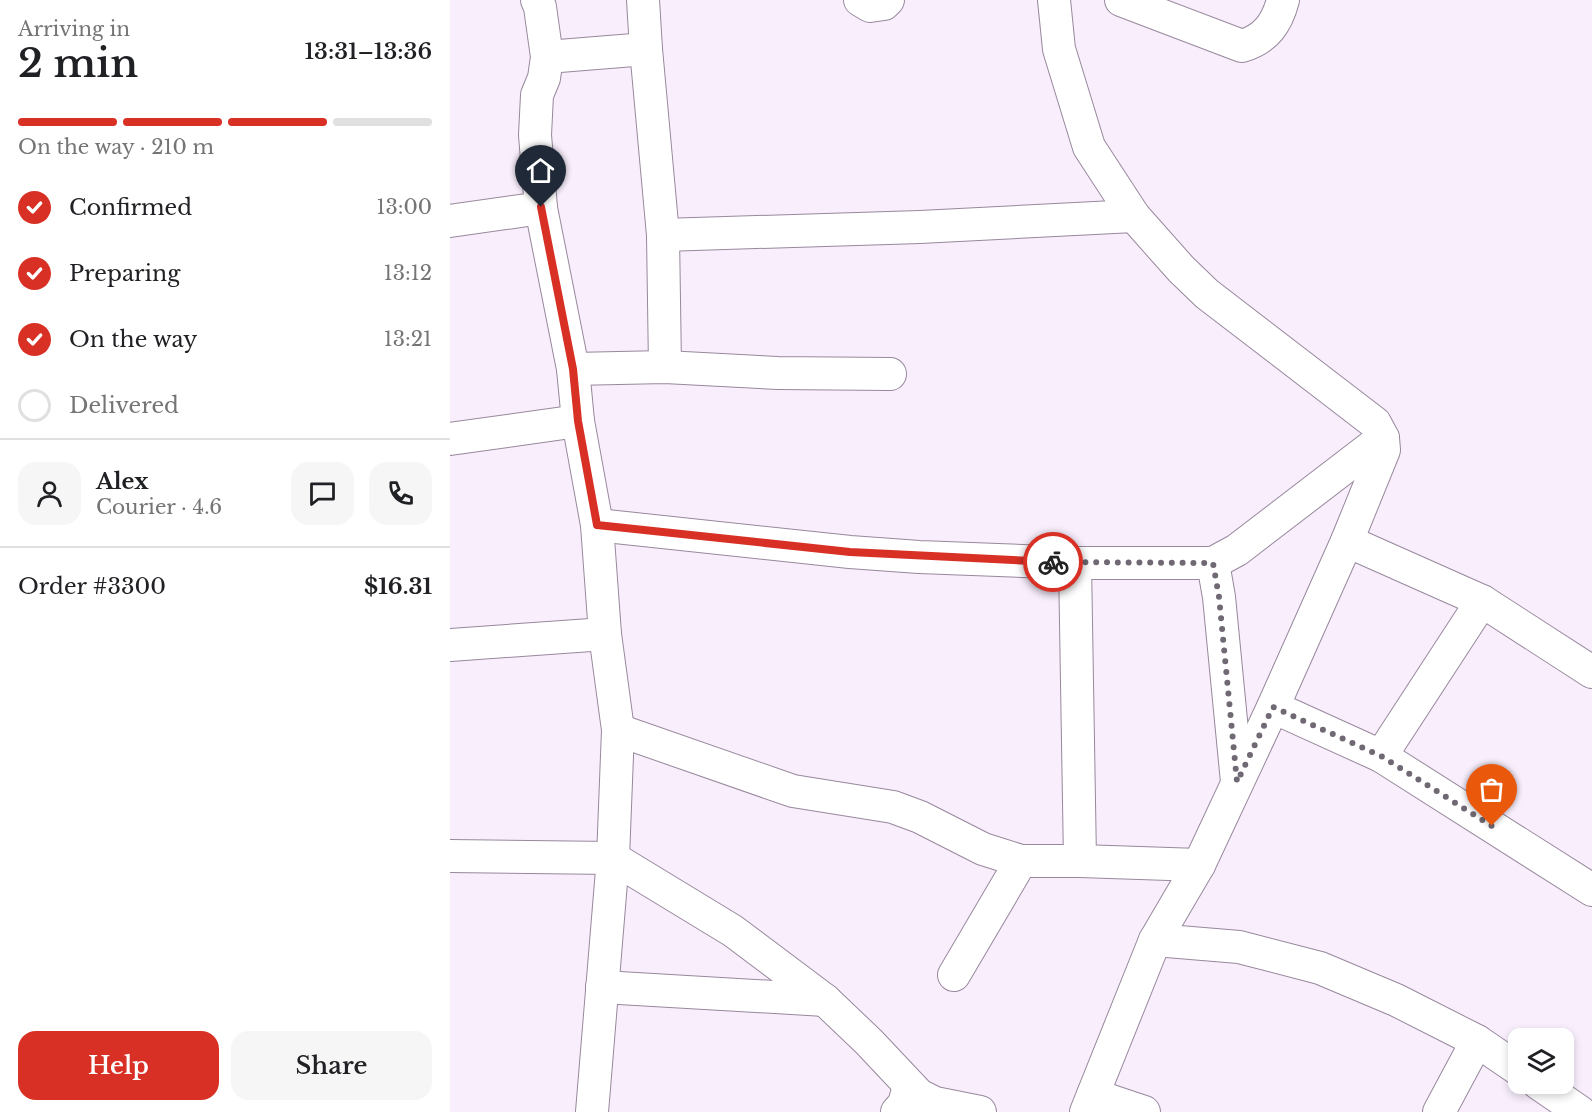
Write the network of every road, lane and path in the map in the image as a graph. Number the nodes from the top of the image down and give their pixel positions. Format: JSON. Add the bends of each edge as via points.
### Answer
{"nodes":[{"id":1,"x":537,"y":0,"type":"edge"},
{"id":2,"x":643,"y":0,"type":"edge"},
{"id":3,"x":860,"y":0,"type":"edge"},
{"id":4,"x":888,"y":0,"type":"edge"},
{"id":5,"x":1054,"y":0,"type":"edge"},
{"id":6,"x":1121,"y":0,"type":"edge"},
{"id":7,"x":1282,"y":0,"type":"edge"},
{"id":8,"x":646,"y":49,"type":"junction"},
{"id":9,"x":547,"y":57,"type":"junction"},
{"id":10,"x":541,"y":207,"type":"junction"},
{"id":11,"x":1134,"y":216,"type":"junction"},
{"id":12,"x":450,"y":221,"type":"edge"},
{"id":13,"x":663,"y":235,"type":"junction"},
{"id":14,"x":665,"y":366,"type":"junction"},
{"id":15,"x":573,"y":369,"type":"junction"},
{"id":16,"x":890,"y":374,"type":"dead end"},
{"id":17,"x":578,"y":421,"type":"junction"},
{"id":18,"x":1383,"y":438,"type":"junction"},
{"id":19,"x":450,"y":439,"type":"edge"},
{"id":20,"x":597,"y":525,"type":"junction"},
{"id":21,"x":1347,"y":541,"type":"junction"},
{"id":22,"x":1213,"y":563,"type":"junction"},
{"id":23,"x":1075,"y":564,"type":"junction"},
{"id":24,"x":1482,"y":601,"type":"junction"},
{"id":25,"x":605,"y":634,"type":"junction"},
{"id":26,"x":450,"y":645,"type":"edge"},
{"id":27,"x":1592,"y":672,"type":"edge"},
{"id":28,"x":1273,"y":707,"type":"junction"},
{"id":29,"x":618,"y":730,"type":"junction"},
{"id":30,"x":1381,"y":756,"type":"junction"},
{"id":31,"x":1237,"y":782,"type":"junction"},
{"id":32,"x":450,"y":856,"type":"edge"},
{"id":33,"x":613,"y":858,"type":"junction"},
{"id":34,"x":1021,"y":861,"type":"junction"},
{"id":35,"x":1080,"y":861,"type":"junction"},
{"id":36,"x":1199,"y":865,"type":"junction"},
{"id":37,"x":1590,"y":883,"type":"edge"},
{"id":38,"x":1155,"y":940,"type":"junction"},
{"id":39,"x":954,"y":975,"type":"dead end"},
{"id":40,"x":602,"y":987,"type":"junction"},
{"id":41,"x":825,"y":1000,"type":"junction"},
{"id":42,"x":1477,"y":1041,"type":"junction"},
{"id":43,"x":1508,"y":1062,"type":"edge"},
{"id":44,"x":1554,"y":1094,"type":"edge"},
{"id":45,"x":903,"y":1099,"type":"edge"},
{"id":46,"x":1089,"y":1103,"type":"edge"},
{"id":47,"x":592,"y":1112,"type":"edge"},
{"id":48,"x":980,"y":1112,"type":"edge"},
{"id":49,"x":1144,"y":1112,"type":"edge"},
{"id":50,"x":1439,"y":1112,"type":"edge"},
{"id":51,"x":1580,"y":1112,"type":"edge"}],
"edges":[{"from":1,"to":9,"type":"street"},
{"from":2,"to":8,"type":"street"},
{"from":3,"to":4,"type":"street","via":[[870,6]]},
{"from":5,"to":11,"type":"street","via":[[1059,49],[1089,147]]},
{"from":6,"to":7,"type":"street","via":[[1242,46],[1256,42],[1269,30],[1279,15]]},
{"from":8,"to":9,"type":"street"},
{"from":8,"to":13,"type":"street"},
{"from":9,"to":10,"type":"street","via":[[537,95],[535,135]]},
{"from":10,"to":12,"type":"street"},
{"from":10,"to":15,"type":"street"},
{"from":11,"to":13,"type":"street"},
{"from":11,"to":18,"type":"street","via":[[1207,294],[1375,423]]},
{"from":13,"to":14,"type":"street"},
{"from":14,"to":15,"type":"street"},
{"from":14,"to":16,"type":"street"},
{"from":15,"to":17,"type":"street"},
{"from":17,"to":19,"type":"street"},
{"from":17,"to":20,"type":"street"},
{"from":18,"to":21,"type":"street","via":[[1384,450]]},
{"from":18,"to":22,"type":"street","via":[[1237,550]]},
{"from":20,"to":23,"type":"street","via":[[850,552]]},
{"from":20,"to":25,"type":"street"},
{"from":21,"to":24,"type":"street"},
{"from":21,"to":28,"type":"street"},
{"from":22,"to":23,"type":"street"},
{"from":22,"to":31,"type":"street"},
{"from":23,"to":35,"type":"street"},
{"from":24,"to":27,"type":"street"},
{"from":24,"to":30,"type":"street"},
{"from":25,"to":26,"type":"street"},
{"from":25,"to":29,"type":"street"},
{"from":28,"to":30,"type":"street"},
{"from":28,"to":31,"type":"street"},
{"from":29,"to":33,"type":"street"},
{"from":29,"to":34,"type":"street","via":[[793,791],[893,807],[983,849]]},
{"from":30,"to":37,"type":"street"},
{"from":31,"to":36,"type":"street"},
{"from":32,"to":33,"type":"street"},
{"from":33,"to":40,"type":"street"},
{"from":33,"to":41,"type":"street","via":[[733,931]]},
{"from":34,"to":35,"type":"street"},
{"from":34,"to":39,"type":"street"},
{"from":35,"to":36,"type":"street"},
{"from":36,"to":38,"type":"street"},
{"from":38,"to":42,"type":"street","via":[[1239,947],[1320,968],[1396,1000]]},
{"from":38,"to":46,"type":"street"},
{"from":40,"to":41,"type":"street"},
{"from":40,"to":47,"type":"street"},
{"from":41,"to":45,"type":"street","via":[[869,1042]]},
{"from":42,"to":43,"type":"street"},
{"from":42,"to":50,"type":"street"},
{"from":44,"to":51,"type":"street"},
{"from":45,"to":48,"type":"street","via":[[919,1095],[935,1103]]},
{"from":46,"to":49,"type":"street"}]}
